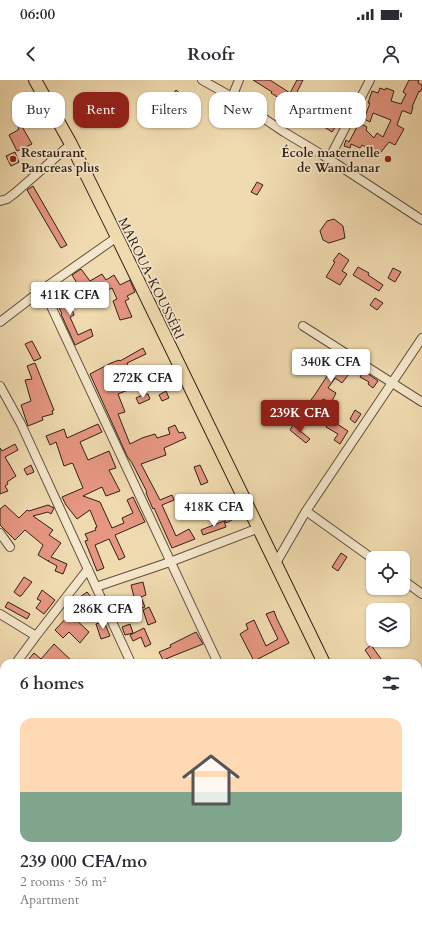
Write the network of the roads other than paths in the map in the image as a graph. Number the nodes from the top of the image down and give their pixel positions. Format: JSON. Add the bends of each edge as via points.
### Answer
{"nodes":[{"id":1,"x":34,"y":80,"type":"edge"},
{"id":2,"x":202,"y":80,"type":"edge"},
{"id":3,"x":239,"y":80,"type":"edge"},
{"id":4,"x":370,"y":80,"type":"edge"},
{"id":5,"x":223,"y":92,"type":"edge"},
{"id":6,"x":234,"y":92,"type":"edge"},
{"id":7,"x":267,"y":121,"type":"edge"},
{"id":8,"x":71,"y":144,"type":"junction"},
{"id":9,"x":329,"y":160,"type":"junction"},
{"id":10,"x":0,"y":201,"type":"edge"},
{"id":11,"x":422,"y":220,"type":"edge"},
{"id":12,"x":117,"y":237,"type":"junction"},
{"id":13,"x":43,"y":289,"type":"junction"},
{"id":14,"x":0,"y":322,"type":"edge"},
{"id":15,"x":303,"y":326,"type":"dead end"},
{"id":16,"x":422,"y":338,"type":"edge"},
{"id":17,"x":393,"y":382,"type":"junction"},
{"id":18,"x":0,"y":386,"type":"edge"},
{"id":19,"x":422,"y":402,"type":"edge"},
{"id":20,"x":306,"y":511,"type":"junction"},
{"id":21,"x":259,"y":528,"type":"junction"},
{"id":22,"x":0,"y":534,"type":"edge"},
{"id":23,"x":10,"y":547,"type":"dead end"},
{"id":24,"x":366,"y":554,"type":"edge"},
{"id":25,"x":170,"y":562,"type":"junction"},
{"id":26,"x":276,"y":563,"type":"junction"},
{"id":27,"x":88,"y":569,"type":"junction"},
{"id":28,"x":410,"y":585,"type":"edge"},
{"id":29,"x":96,"y":587,"type":"junction"},
{"id":30,"x":422,"y":594,"type":"edge"},
{"id":31,"x":0,"y":614,"type":"edge"},
{"id":32,"x":36,"y":636,"type":"junction"},
{"id":33,"x":19,"y":659,"type":"edge"},
{"id":34,"x":129,"y":659,"type":"edge"},
{"id":35,"x":216,"y":659,"type":"edge"},
{"id":36,"x":322,"y":659,"type":"edge"}],
"edges":[{"from":1,"to":8,"type":"highway","name":"MAROUA-KOUSSÉRI"},
{"from":2,"to":5,"type":"street"},
{"from":3,"to":6,"type":"street"},
{"from":4,"to":9,"type":"street"},
{"from":7,"to":9,"type":"street"},
{"from":8,"to":10,"type":"street","via":[[15,193]]},
{"from":8,"to":12,"type":"highway","name":"MAROUA-KOUSSÉRI"},
{"from":9,"to":11,"type":"street"},
{"from":12,"to":13,"type":"street"},
{"from":12,"to":21,"type":"highway","name":"MAROUA-KOUSSÉRI"},
{"from":13,"to":14,"type":"street"},
{"from":13,"to":25,"type":"street"},
{"from":15,"to":17,"type":"street"},
{"from":16,"to":17,"type":"street"},
{"from":17,"to":19,"type":"street"},
{"from":17,"to":20,"type":"street"},
{"from":18,"to":27,"type":"street","via":[[21,424]]},
{"from":20,"to":24,"type":"street"},
{"from":20,"to":26,"type":"street"},
{"from":21,"to":25,"type":"street"},
{"from":21,"to":26,"type":"highway","name":"MAROUA-KOUSSÉRI"},
{"from":22,"to":23,"type":"street"},
{"from":25,"to":29,"type":"street"},
{"from":25,"to":35,"type":"street"},
{"from":26,"to":36,"type":"highway","name":"MAROUA-KOUSSÉRI"},
{"from":27,"to":29,"type":"street"},
{"from":27,"to":32,"type":"street"},
{"from":28,"to":30,"type":"street"},
{"from":29,"to":34,"type":"street"},
{"from":31,"to":32,"type":"street"},
{"from":32,"to":33,"type":"street"}]}
